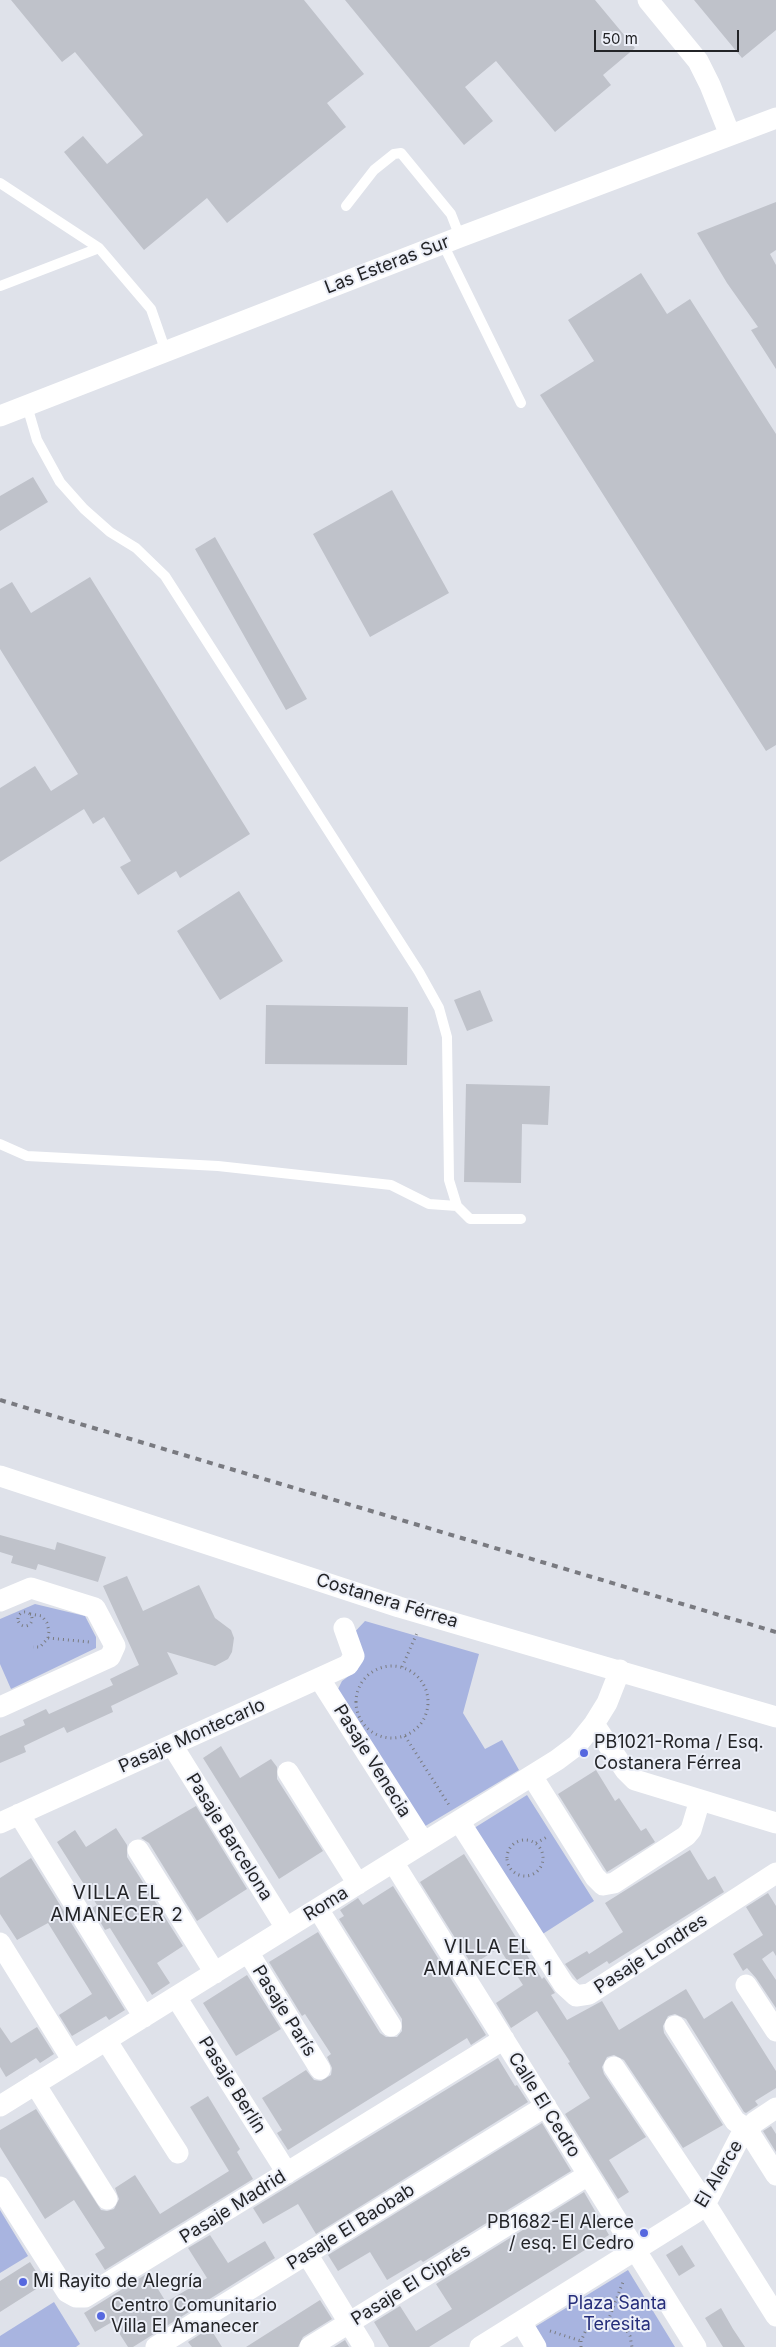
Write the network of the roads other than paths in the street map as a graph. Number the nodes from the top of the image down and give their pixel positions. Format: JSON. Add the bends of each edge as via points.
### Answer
{"nodes":[{"id":1,"x":648,"y":0,"type":"edge"},
{"id":2,"x":776,"y":118,"type":"edge"},
{"id":3,"x":730,"y":135,"type":"junction"},
{"id":4,"x":0,"y":183,"type":"edge"},
{"id":5,"x":346,"y":206,"type":"dead end"},
{"id":6,"x":452,"y":240,"type":"junction"},
{"id":7,"x":99,"y":248,"type":"junction"},
{"id":8,"x":0,"y":286,"type":"edge"},
{"id":9,"x":166,"y":352,"type":"junction"},
{"id":10,"x":521,"y":403,"type":"dead end"},
{"id":11,"x":28,"y":406,"type":"junction"},
{"id":12,"x":0,"y":416,"type":"edge"},
{"id":13,"x":0,"y":1144,"type":"edge"},
{"id":14,"x":457,"y":1206,"type":"junction"},
{"id":15,"x":521,"y":1219,"type":"dead end"},
{"id":16,"x":0,"y":1476,"type":"edge"},
{"id":17,"x":0,"y":1601,"type":"edge"},
{"id":18,"x":344,"y":1628,"type":"dead end"},
{"id":19,"x":620,"y":1670,"type":"junction"},
{"id":20,"x":319,"y":1678,"type":"junction"},
{"id":21,"x":0,"y":1707,"type":"edge"},
{"id":22,"x":776,"y":1717,"type":"edge"},
{"id":23,"x":594,"y":1724,"type":"junction"},
{"id":24,"x":172,"y":1745,"type":"junction"},
{"id":25,"x":288,"y":1772,"type":"dead end"},
{"id":26,"x":532,"y":1776,"type":"junction"},
{"id":27,"x":700,"y":1800,"type":"junction"},
{"id":28,"x":19,"y":1814,"type":"junction"},
{"id":29,"x":459,"y":1821,"type":"junction"},
{"id":30,"x":0,"y":1823,"type":"edge"},
{"id":31,"x":776,"y":1823,"type":"edge"},
{"id":32,"x":424,"y":1843,"type":"junction"},
{"id":33,"x":138,"y":1850,"type":"dead end"},
{"id":34,"x":393,"y":1862,"type":"junction"},
{"id":35,"x":776,"y":1873,"type":"edge"},
{"id":36,"x":358,"y":1884,"type":"junction"},
{"id":37,"x":318,"y":1909,"type":"junction"},
{"id":38,"x":286,"y":1928,"type":"junction"},
{"id":39,"x":0,"y":1943,"type":"edge"},
{"id":40,"x":248,"y":1952,"type":"junction"},
{"id":41,"x":215,"y":1973,"type":"junction"},
{"id":42,"x":746,"y":1985,"type":"dead end"},
{"id":43,"x":176,"y":1997,"type":"junction"},
{"id":44,"x":144,"y":2016,"type":"junction"},
{"id":45,"x":391,"y":2026,"type":"dead end"},
{"id":46,"x":676,"y":2026,"type":"dead end"},
{"id":47,"x":776,"y":2031,"type":"edge"},
{"id":48,"x":504,"y":2039,"type":"junction"},
{"id":49,"x":106,"y":2040,"type":"junction"},
{"id":50,"x":73,"y":2061,"type":"junction"},
{"id":51,"x":614,"y":2067,"type":"dead end"},
{"id":52,"x":320,"y":2069,"type":"dead end"},
{"id":53,"x":35,"y":2084,"type":"junction"},
{"id":54,"x":1,"y":2103,"type":"edge"},
{"id":55,"x":546,"y":2106,"type":"junction"},
{"id":56,"x":776,"y":2108,"type":"edge"},
{"id":57,"x":747,"y":2129,"type":"junction"},
{"id":58,"x":178,"y":2153,"type":"dead end"},
{"id":59,"x":287,"y":2174,"type":"junction"},
{"id":60,"x":588,"y":2176,"type":"junction"},
{"id":61,"x":776,"y":2176,"type":"edge"},
{"id":62,"x":0,"y":2186,"type":"edge"},
{"id":63,"x":107,"y":2199,"type":"dead end"},
{"id":64,"x":705,"y":2203,"type":"junction"},
{"id":65,"x":636,"y":2251,"type":"junction"},
{"id":66,"x":307,"y":2254,"type":"junction"},
{"id":67,"x":776,"y":2316,"type":"edge"},
{"id":68,"x":521,"y":2322,"type":"junction"},
{"id":69,"x":349,"y":2323,"type":"junction"},
{"id":70,"x":156,"y":2347,"type":"edge"},
{"id":71,"x":310,"y":2347,"type":"edge"},
{"id":72,"x":364,"y":2347,"type":"edge"},
{"id":73,"x":480,"y":2347,"type":"edge"},
{"id":74,"x":536,"y":2347,"type":"edge"},
{"id":75,"x":696,"y":2347,"type":"edge"}],
"edges":[{"from":1,"to":3,"type":"street","via":[[698,61]]},
{"from":2,"to":3,"type":"street","name":"Las Esteras Sur"},
{"from":3,"to":6,"type":"street","name":"Las Esteras Sur"},
{"from":4,"to":7,"type":"lane"},
{"from":5,"to":6,"type":"lane","via":[[374,170],[394,154],[401,154],[451,214]]},
{"from":6,"to":9,"type":"street","name":"Las Esteras Sur"},
{"from":6,"to":10,"type":"lane"},
{"from":7,"to":8,"type":"lane"},
{"from":7,"to":9,"type":"lane","via":[[151,309]]},
{"from":9,"to":11,"type":"street","name":"Las Esteras Sur"},
{"from":11,"to":12,"type":"street","name":"Las Esteras Sur"},
{"from":11,"to":14,"type":"lane","via":[[37,440],[60,482],[84,509],[110,532],[136,548],[165,576],[439,1008],[447,1037],[449,1180]]},
{"from":13,"to":14,"type":"lane","via":[[27,1156],[218,1166],[391,1185],[430,1204]]},
{"from":14,"to":15,"type":"lane","via":[[470,1219]]},
{"from":16,"to":19,"type":"street","name":"Costanera Férrea","via":[[425,1614]]},
{"from":17,"to":21,"type":"street","via":[[31,1588],[95,1608],[115,1646],[110,1657]]},
{"from":18,"to":20,"type":"street","name":"Pasaje Montecarlo","via":[[353,1652],[352,1660]]},
{"from":19,"to":22,"type":"street","name":"Costanera Férrea"},
{"from":19,"to":23,"type":"street","name":"Roma","via":[[607,1703]]},
{"from":20,"to":24,"type":"street","name":"Pasaje Montecarlo"},
{"from":20,"to":32,"type":"street","name":"Pasaje Venecia"},
{"from":23,"to":26,"type":"street","name":"Roma","via":[[577,1745]]},
{"from":23,"to":27,"type":"street","via":[[635,1780]]},
{"from":24,"to":28,"type":"street","name":"Pasaje Montecarlo"},
{"from":24,"to":38,"type":"street","name":"Pasaje Barcelona"},
{"from":25,"to":36,"type":"street"},
{"from":26,"to":27,"type":"street","via":[[603,1885],[614,1882],[686,1836]]},
{"from":26,"to":29,"type":"street","name":"Roma"},
{"from":27,"to":31,"type":"street"},
{"from":28,"to":30,"type":"street","name":"Pasaje Montecarlo"},
{"from":28,"to":44,"type":"street"},
{"from":29,"to":32,"type":"street","name":"Roma"},
{"from":29,"to":35,"type":"street","name":"Pasaje Londres","via":[[564,1985],[576,1996],[589,1994]]},
{"from":32,"to":34,"type":"street","name":"Roma"},
{"from":33,"to":41,"type":"street"},
{"from":34,"to":36,"type":"street","name":"Roma"},
{"from":34,"to":48,"type":"street","name":"Calle El Cedro"},
{"from":36,"to":37,"type":"street","name":"Roma"},
{"from":37,"to":38,"type":"street","name":"Roma"},
{"from":37,"to":45,"type":"street"},
{"from":38,"to":40,"type":"street","name":"Roma"},
{"from":39,"to":50,"type":"street"},
{"from":40,"to":41,"type":"street","name":"Roma"},
{"from":40,"to":52,"type":"street","name":"Pasaje París"},
{"from":41,"to":43,"type":"street","name":"Roma"},
{"from":42,"to":47,"type":"street"},
{"from":43,"to":44,"type":"street","name":"Roma"},
{"from":43,"to":59,"type":"street","name":"Pasaje Berlín"},
{"from":44,"to":49,"type":"street","name":"Roma"},
{"from":46,"to":57,"type":"street","via":[[735,2121]]},
{"from":48,"to":55,"type":"street","name":"Calle El Cedro"},
{"from":48,"to":59,"type":"street","name":"Pasaje Madrid"},
{"from":49,"to":50,"type":"street","name":"Roma"},
{"from":49,"to":58,"type":"street"},
{"from":50,"to":53,"type":"street","name":"Roma"},
{"from":51,"to":64,"type":"street"},
{"from":53,"to":54,"type":"street","name":"Roma"},
{"from":53,"to":63,"type":"street"},
{"from":55,"to":60,"type":"street","name":"Calle El Cedro"},
{"from":55,"to":66,"type":"street","name":"Pasaje El Baobab"},
{"from":56,"to":57,"type":"street","name":"El Alerce"},
{"from":57,"to":61,"type":"street"},
{"from":57,"to":64,"type":"street","name":"El Alerce","via":[[734,2146]]},
{"from":59,"to":62,"type":"street","name":"Pasaje Madrid","via":[[80,2298],[71,2296],[63,2288]]},
{"from":60,"to":65,"type":"street","name":"Calle El Cedro"},
{"from":60,"to":69,"type":"street","name":"Pasaje El Ciprés"},
{"from":64,"to":65,"type":"street","name":"El Alerce"},
{"from":64,"to":67,"type":"street"},
{"from":65,"to":68,"type":"street","name":"El Alerce"},
{"from":65,"to":75,"type":"street","name":"Calle El Cedro"},
{"from":66,"to":69,"type":"street"},
{"from":66,"to":70,"type":"street","name":"Pasaje El Baobab"},
{"from":68,"to":73,"type":"street","name":"El Alerce"},
{"from":68,"to":74,"type":"street"},
{"from":69,"to":71,"type":"street","name":"Pasaje El Ciprés"},
{"from":69,"to":72,"type":"street"}]}
